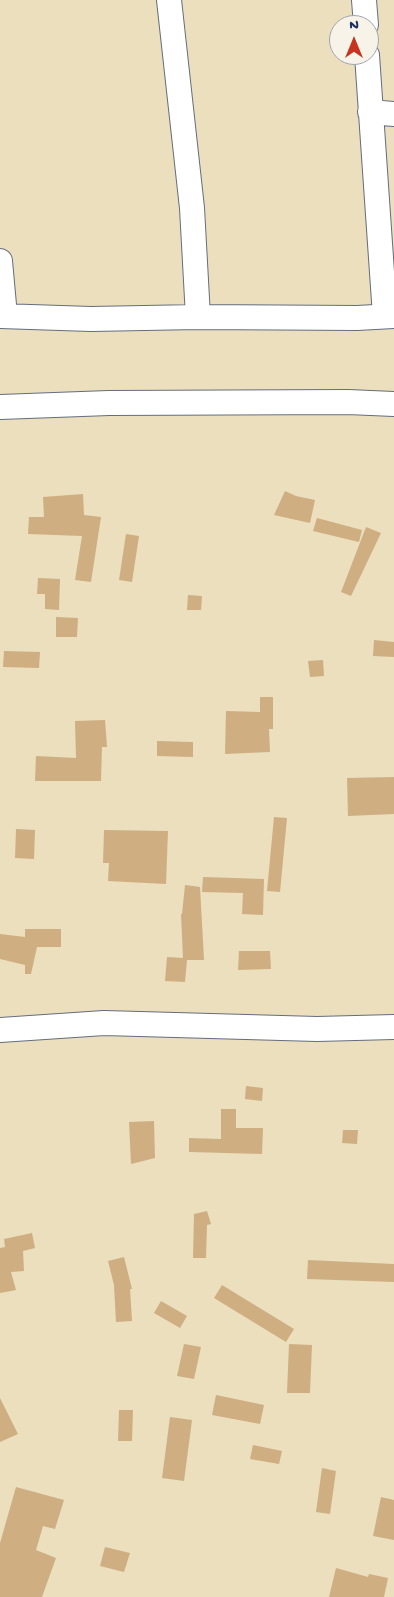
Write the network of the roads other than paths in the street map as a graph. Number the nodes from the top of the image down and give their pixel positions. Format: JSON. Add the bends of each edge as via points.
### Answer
{"nodes":[{"id":1,"x":169,"y":0,"type":"edge"},
{"id":2,"x":364,"y":0,"type":"edge"},
{"id":3,"x":365,"y":15,"type":"edge"},
{"id":4,"x":368,"y":65,"type":"edge"},
{"id":5,"x":370,"y":112,"type":"junction"},
{"id":6,"x":394,"y":114,"type":"edge"},
{"id":7,"x":0,"y":260,"type":"edge"},
{"id":8,"x":3,"y":316,"type":"edge"},
{"id":9,"x":390,"y":316,"type":"edge"},
{"id":10,"x":198,"y":317,"type":"junction"},
{"id":11,"x":394,"y":404,"type":"edge"},
{"id":12,"x":0,"y":408,"type":"edge"},
{"id":13,"x":394,"y":1027,"type":"edge"},
{"id":14,"x":0,"y":1030,"type":"edge"}],
"edges":[{"from":1,"to":10,"type":"street","via":[[192,208]]},
{"from":2,"to":3,"type":"street"},
{"from":4,"to":5,"type":"street"},
{"from":5,"to":6,"type":"street"},
{"from":5,"to":9,"type":"street"},
{"from":7,"to":8,"type":"street"},
{"from":8,"to":10,"type":"street","via":[[91,319]]},
{"from":9,"to":10,"type":"street"},
{"from":11,"to":12,"type":"street","via":[[109,403]]},
{"from":13,"to":14,"type":"street","via":[[317,1029],[104,1023]]}]}
